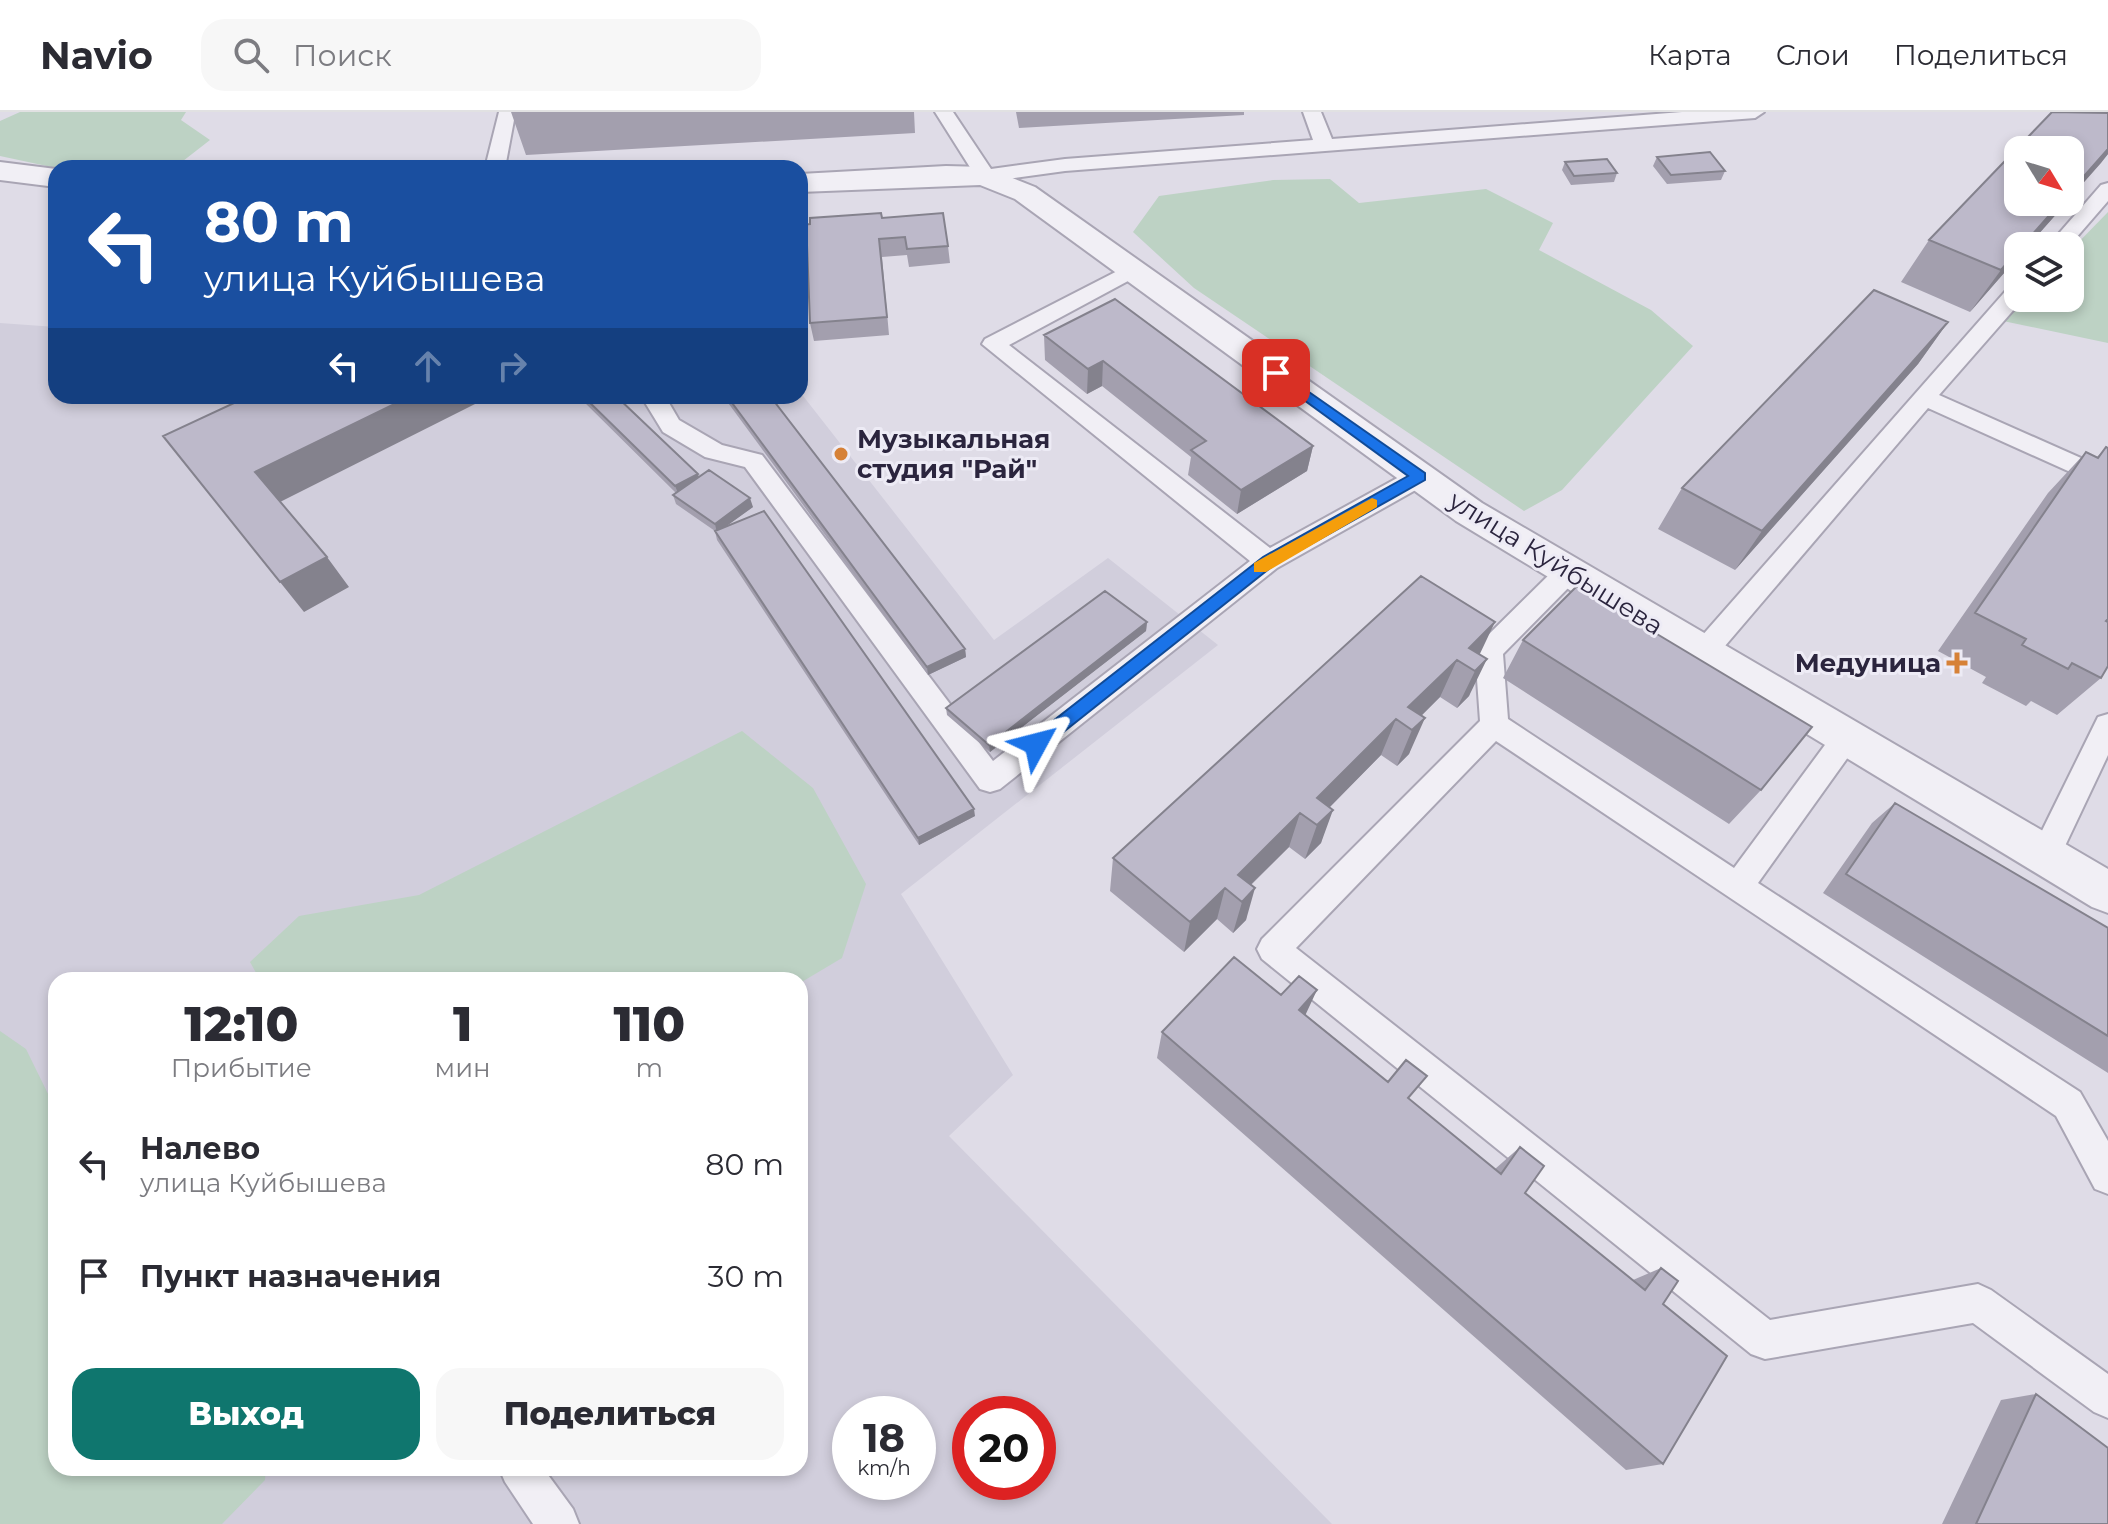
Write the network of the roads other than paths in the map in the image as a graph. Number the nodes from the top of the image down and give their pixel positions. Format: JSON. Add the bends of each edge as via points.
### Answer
{"nodes":[{"id":1,"x":565,"y":112,"type":"edge"},
{"id":2,"x":944,"y":112,"type":"edge"},
{"id":3,"x":1312,"y":112,"type":"edge"},
{"id":4,"x":1755,"y":112,"type":"edge"},
{"id":5,"x":1325,"y":147,"type":"junction"},
{"id":6,"x":497,"y":160,"type":"edge"},
{"id":7,"x":0,"y":171,"type":"edge"},
{"id":8,"x":985,"y":176,"type":"junction"},
{"id":9,"x":48,"y":177,"type":"edge"},
{"id":10,"x":808,"y":183,"type":"edge"},
{"id":11,"x":2108,"y":189,"type":"edge"},
{"id":12,"x":2070,"y":232,"type":"edge"},
{"id":13,"x":1133,"y":269,"type":"junction"},
{"id":14,"x":2004,"y":307,"type":"edge"},
{"id":15,"x":1924,"y":397,"type":"junction"},
{"id":16,"x":658,"y":404,"type":"edge"},
{"id":17,"x":1419,"y":477,"type":"junction"},
{"id":18,"x":2108,"y":480,"type":"edge"},
{"id":19,"x":1268,"y":561,"type":"junction"},
{"id":20,"x":1567,"y":573,"type":"junction"},
{"id":21,"x":1703,"y":653,"type":"junction"},
{"id":22,"x":1494,"y":725,"type":"junction"},
{"id":23,"x":2108,"y":725,"type":"edge"},
{"id":24,"x":1846,"y":738,"type":"junction"},
{"id":25,"x":2045,"y":856,"type":"junction"},
{"id":26,"x":1738,"y":887,"type":"junction"},
{"id":27,"x":2108,"y":893,"type":"edge"},
{"id":28,"x":2108,"y":1176,"type":"edge"},
{"id":29,"x":2108,"y":1398,"type":"edge"},
{"id":30,"x":525,"y":1476,"type":"edge"},
{"id":31,"x":558,"y":1524,"type":"edge"}],
"edges":[{"from":1,"to":6,"type":"lane","via":[[506,115]]},
{"from":2,"to":8,"type":"lane"},
{"from":3,"to":5,"type":"lane"},
{"from":4,"to":5,"type":"lane"},
{"from":5,"to":8,"type":"lane","via":[[1065,165]]},
{"from":7,"to":9,"type":"street"},
{"from":8,"to":10,"type":"street"},
{"from":8,"to":13,"type":"street","name":"улица Куйбышева","via":[[1025,193]]},
{"from":11,"to":12,"type":"lane"},
{"from":13,"to":17,"type":"street","name":"улица Куйбышева"},
{"from":13,"to":19,"type":"lane","via":[[993,344]]},
{"from":14,"to":15,"type":"lane"},
{"from":15,"to":18,"type":"lane"},
{"from":15,"to":21,"type":"lane"},
{"from":16,"to":19,"type":"lane","via":[[671,426],[714,451],[753,461],[990,780]]},
{"from":17,"to":19,"type":"lane"},
{"from":17,"to":20,"type":"street","name":"улица Куйбышева"},
{"from":20,"to":21,"type":"street","name":"улица Куйбышева"},
{"from":20,"to":22,"type":"lane","via":[[1489,651]]},
{"from":21,"to":24,"type":"street","name":"улица Куйбышева"},
{"from":22,"to":26,"type":"lane"},
{"from":22,"to":29,"type":"lane","via":[[1273,949],[1765,1340],[1978,1303]]},
{"from":23,"to":25,"type":"lane"},
{"from":24,"to":25,"type":"street","name":"улица Куйбышева"},
{"from":24,"to":26,"type":"lane"},
{"from":25,"to":27,"type":"street","name":"улица Куйбышева"},
{"from":26,"to":28,"type":"lane","via":[[2068,1104]]},
{"from":30,"to":31,"type":"lane"}]}
